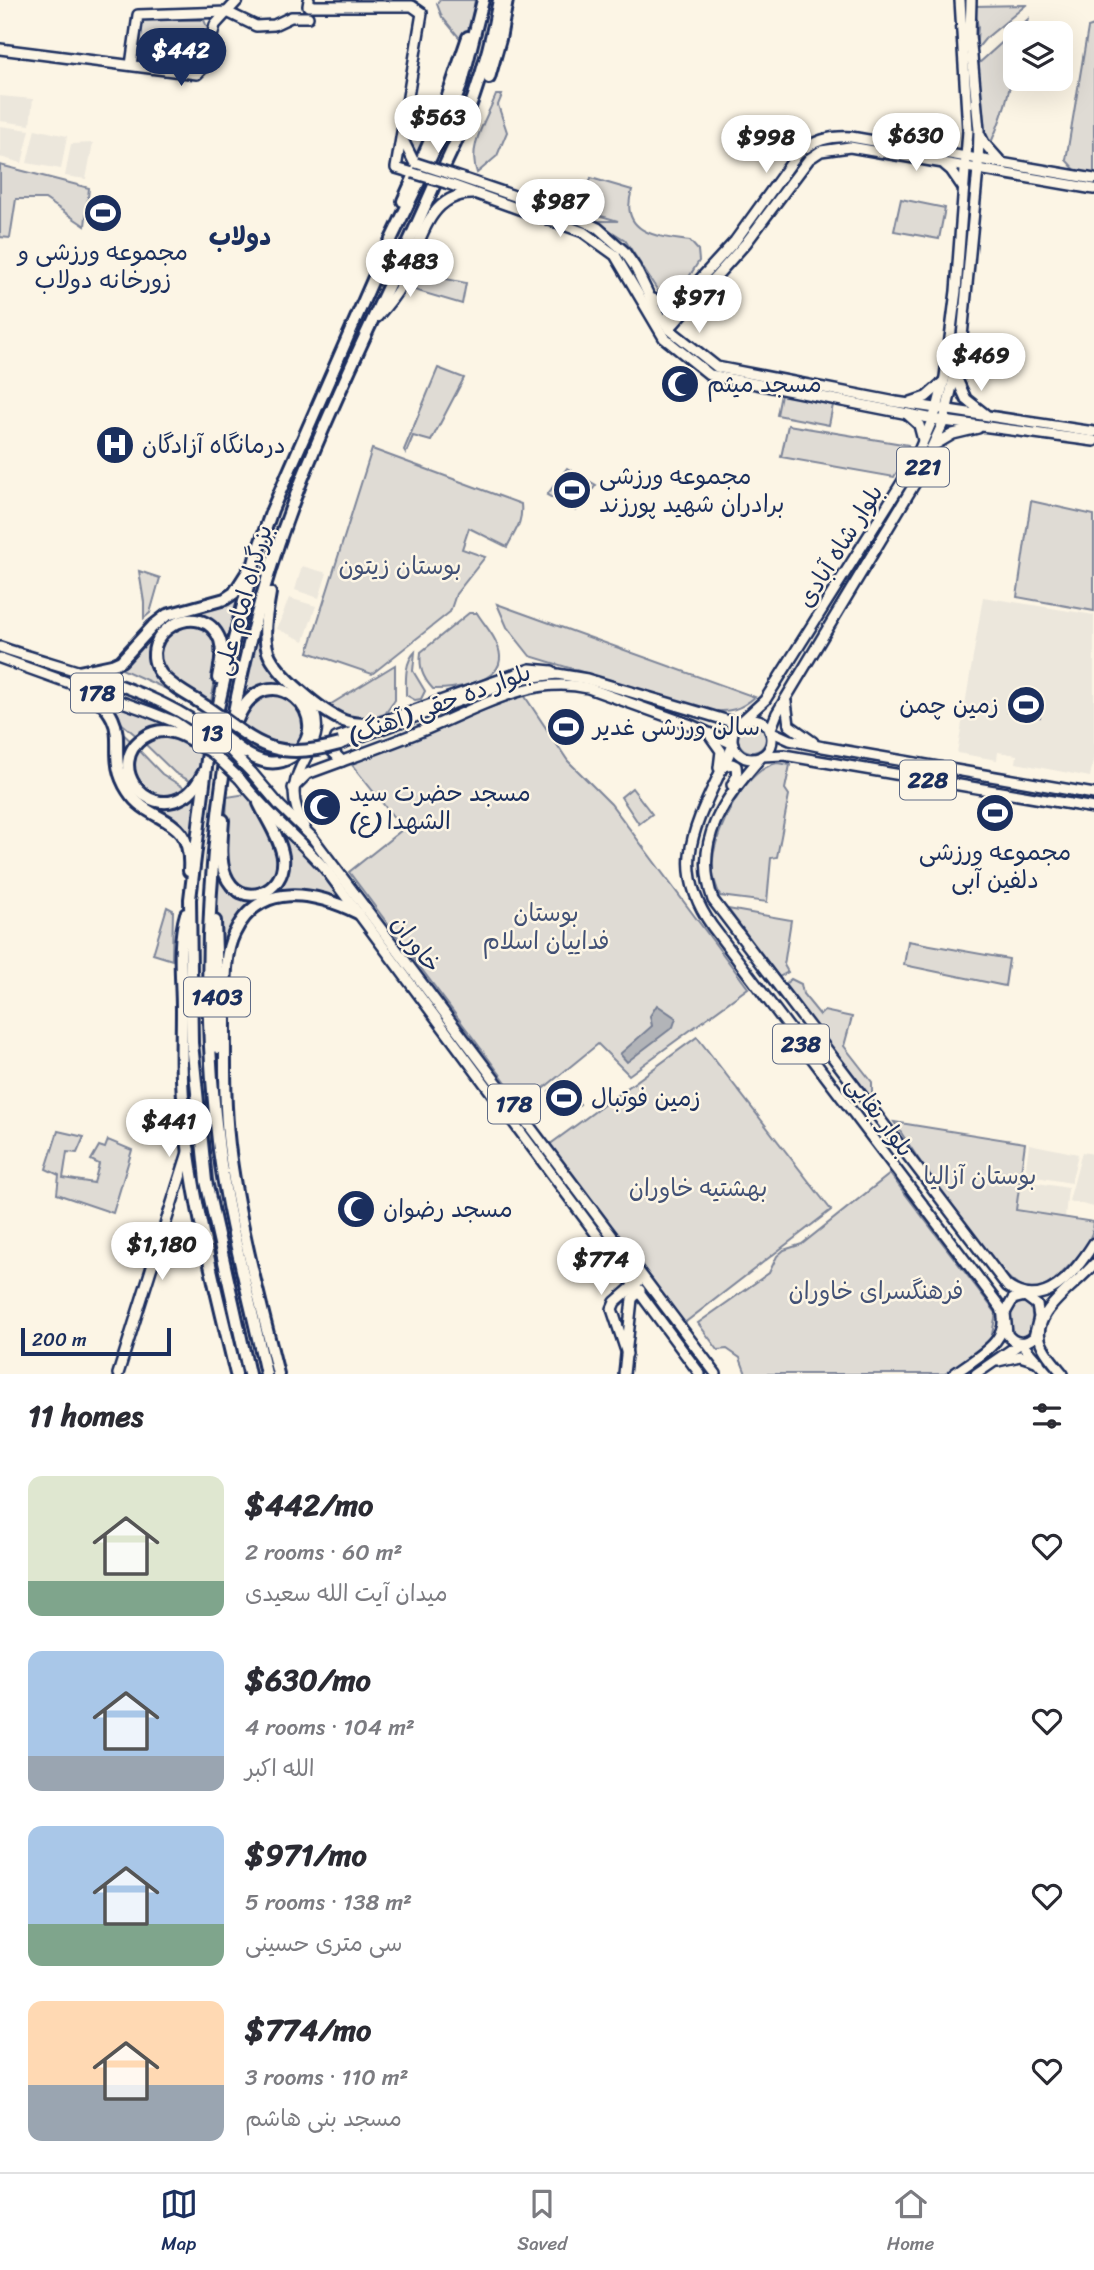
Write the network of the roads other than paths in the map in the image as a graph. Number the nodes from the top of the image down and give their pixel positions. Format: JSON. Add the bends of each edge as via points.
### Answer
{"nodes":[{"id":1,"x":237,"y":0,"type":"edge"},
{"id":2,"x":476,"y":0,"type":"edge"},
{"id":3,"x":484,"y":0,"type":"edge"},
{"id":4,"x":499,"y":0,"type":"edge"},
{"id":5,"x":507,"y":0,"type":"edge"},
{"id":6,"x":960,"y":0,"type":"edge"},
{"id":7,"x":971,"y":0,"type":"edge"},
{"id":8,"x":309,"y":3,"type":"edge"},
{"id":9,"x":227,"y":12,"type":"junction"},
{"id":10,"x":308,"y":17,"type":"dead end"},
{"id":11,"x":0,"y":49,"type":"edge"},
{"id":12,"x":131,"y":65,"type":"junction"},
{"id":13,"x":978,"y":130,"type":"junction"},
{"id":14,"x":402,"y":137,"type":"junction"},
{"id":15,"x":458,"y":141,"type":"junction"},
{"id":16,"x":904,"y":146,"type":"junction"},
{"id":17,"x":896,"y":155,"type":"junction"},
{"id":18,"x":940,"y":162,"type":"junction"},
{"id":19,"x":967,"y":162,"type":"junction"},
{"id":20,"x":415,"y":163,"type":"junction"},
{"id":21,"x":978,"y":164,"type":"junction"},
{"id":22,"x":396,"y":167,"type":"junction"},
{"id":23,"x":1003,"y":168,"type":"junction"},
{"id":24,"x":448,"y":179,"type":"junction"},
{"id":25,"x":1094,"y":179,"type":"edge"},
{"id":26,"x":1094,"y":189,"type":"edge"},
{"id":27,"x":965,"y":190,"type":"junction"},
{"id":28,"x":976,"y":191,"type":"junction"},
{"id":29,"x":477,"y":194,"type":"junction"},
{"id":30,"x":386,"y":250,"type":"junction"},
{"id":31,"x":650,"y":298,"type":"junction"},
{"id":32,"x":674,"y":305,"type":"junction"},
{"id":33,"x":665,"y":324,"type":"junction"},
{"id":34,"x":370,"y":327,"type":"junction"},
{"id":35,"x":717,"y":367,"type":"junction"},
{"id":36,"x":710,"y":375,"type":"junction"},
{"id":37,"x":956,"y":376,"type":"junction"},
{"id":38,"x":944,"y":380,"type":"junction"},
{"id":39,"x":894,"y":407,"type":"junction"},
{"id":40,"x":942,"y":410,"type":"junction"},
{"id":41,"x":933,"y":419,"type":"junction"},
{"id":42,"x":997,"y":419,"type":"junction"},
{"id":43,"x":944,"y":421,"type":"junction"},
{"id":44,"x":989,"y":427,"type":"junction"},
{"id":45,"x":1094,"y":432,"type":"edge"},
{"id":46,"x":1094,"y":441,"type":"edge"},
{"id":47,"x":923,"y":442,"type":"junction"},
{"id":48,"x":934,"y":445,"type":"junction"},
{"id":49,"x":256,"y":556,"type":"junction"},
{"id":50,"x":274,"y":561,"type":"junction"},
{"id":51,"x":0,"y":647,"type":"edge"},
{"id":52,"x":0,"y":658,"type":"edge"},
{"id":53,"x":79,"y":672,"type":"junction"},
{"id":54,"x":563,"y":674,"type":"junction"},
{"id":55,"x":79,"y":685,"type":"junction"},
{"id":56,"x":301,"y":690,"type":"junction"},
{"id":57,"x":786,"y":699,"type":"junction"},
{"id":58,"x":218,"y":701,"type":"junction"},
{"id":59,"x":742,"y":721,"type":"junction"},
{"id":60,"x":197,"y":723,"type":"junction"},
{"id":61,"x":376,"y":724,"type":"junction"},
{"id":62,"x":691,"y":724,"type":"junction"},
{"id":63,"x":770,"y":731,"type":"junction"},
{"id":64,"x":190,"y":736,"type":"junction"},
{"id":65,"x":231,"y":736,"type":"junction"},
{"id":66,"x":340,"y":744,"type":"joint"},
{"id":67,"x":733,"y":744,"type":"junction"},
{"id":68,"x":823,"y":747,"type":"junction"},
{"id":69,"x":842,"y":750,"type":"junction"},
{"id":70,"x":215,"y":753,"type":"joint"},
{"id":71,"x":762,"y":756,"type":"junction"},
{"id":72,"x":342,"y":761,"type":"junction"},
{"id":73,"x":838,"y":764,"type":"junction"},
{"id":74,"x":723,"y":766,"type":"junction"},
{"id":75,"x":206,"y":770,"type":"junction"},
{"id":76,"x":224,"y":775,"type":"junction"},
{"id":77,"x":716,"y":781,"type":"junction"},
{"id":78,"x":293,"y":788,"type":"junction"},
{"id":79,"x":1094,"y":794,"type":"edge"},
{"id":80,"x":259,"y":803,"type":"junction"},
{"id":81,"x":1094,"y":808,"type":"edge"},
{"id":82,"x":717,"y":818,"type":"junction"},
{"id":83,"x":312,"y":837,"type":"junction"},
{"id":84,"x":211,"y":883,"type":"junction"},
{"id":85,"x":190,"y":899,"type":"junction"},
{"id":86,"x":358,"y":913,"type":"junction"},
{"id":87,"x":226,"y":1110,"type":"junction"},
{"id":88,"x":189,"y":1149,"type":"junction"},
{"id":89,"x":193,"y":1176,"type":"junction"},
{"id":90,"x":178,"y":1181,"type":"junction"},
{"id":91,"x":1094,"y":1243,"type":"edge"},
{"id":92,"x":1094,"y":1264,"type":"edge"},
{"id":93,"x":644,"y":1278,"type":"junction"},
{"id":94,"x":638,"y":1287,"type":"junction"},
{"id":95,"x":1025,"y":1296,"type":"junction"},
{"id":96,"x":1004,"y":1321,"type":"junction"},
{"id":97,"x":630,"y":1325,"type":"junction"},
{"id":98,"x":616,"y":1326,"type":"junction"},
{"id":99,"x":1038,"y":1326,"type":"junction"},
{"id":100,"x":1021,"y":1343,"type":"junction"},
{"id":101,"x":626,"y":1354,"type":"junction"},
{"id":102,"x":1040,"y":1363,"type":"junction"},
{"id":103,"x":987,"y":1366,"type":"junction"},
{"id":104,"x":118,"y":1374,"type":"edge"},
{"id":105,"x":236,"y":1374,"type":"edge"},
{"id":106,"x":249,"y":1374,"type":"edge"},
{"id":107,"x":266,"y":1374,"type":"edge"},
{"id":108,"x":278,"y":1374,"type":"edge"},
{"id":109,"x":624,"y":1374,"type":"edge"},
{"id":110,"x":700,"y":1374,"type":"edge"},
{"id":111,"x":716,"y":1374,"type":"edge"},
{"id":112,"x":954,"y":1374,"type":"edge"},
{"id":113,"x":976,"y":1374,"type":"edge"},
{"id":114,"x":1048,"y":1374,"type":"edge"},
{"id":115,"x":1063,"y":1374,"type":"edge"}],
"edges":[{"from":1,"to":9,"type":"main road"},
{"from":2,"to":30,"type":"highway","via":[[453,82],[388,234]]},
{"from":3,"to":30,"type":"highway","name":"بزرگراه امام علی","number":"13","via":[[444,130]]},
{"from":4,"to":15,"type":"highway","name":"بزرگراه امام علی","number":"13","via":[[484,73]]},
{"from":5,"to":15,"type":"highway","via":[[495,61]]},
{"from":6,"to":19,"type":"main road","name":"بلوار شاه آبادی","number":"221"},
{"from":7,"to":13,"type":"main road","name":"بلوار شاه آبادی","number":"221"},
{"from":8,"to":14,"type":"main road","via":[[412,6],[422,13]]},
{"from":9,"to":10,"type":"main road","via":[[256,26]]},
{"from":9,"to":12,"type":"main road","via":[[215,25],[204,68],[197,74]]},
{"from":9,"to":12,"type":"main road","via":[[138,15]]},
{"from":11,"to":12,"type":"main road"},
{"from":13,"to":21,"type":"main road","name":"بلوار شاه آبادی","number":"221"},
{"from":13,"to":23,"type":"main road"},
{"from":14,"to":20,"type":"main road"},
{"from":14,"to":22,"type":"main road"},
{"from":15,"to":34,"type":"highway","name":"بزرگراه امام علی","number":"13"},
{"from":16,"to":17,"type":"main road"},
{"from":16,"to":19,"type":"main road"},
{"from":16,"to":32,"type":"main road","via":[[836,136],[806,147],[735,241]]},
{"from":17,"to":18,"type":"main road"},
{"from":17,"to":33,"type":"main road","via":[[834,147],[809,159],[746,243]]},
{"from":18,"to":19,"type":"main road"},
{"from":18,"to":27,"type":"main road"},
{"from":19,"to":21,"type":"main road"},
{"from":19,"to":27,"type":"main road","name":"بلوار شاه آبادی","number":"221"},
{"from":20,"to":22,"type":"main road"},
{"from":20,"to":24,"type":"main road","bridge":true},
{"from":21,"to":23,"type":"main road"},
{"from":21,"to":28,"type":"main road","name":"بلوار شاه آبادی","number":"221"},
{"from":22,"to":24,"type":"main road","bridge":true},
{"from":23,"to":25,"type":"main road"},
{"from":23,"to":26,"type":"main road"},
{"from":23,"to":28,"type":"main road"},
{"from":24,"to":29,"type":"main road"},
{"from":24,"to":31,"type":"main road","via":[[570,215],[598,228],[625,251]]},
{"from":27,"to":38,"type":"main road","name":"بلوار شاه آبادی","number":"221"},
{"from":28,"to":37,"type":"main road","name":"بلوار شاه آبادی","number":"221"},
{"from":29,"to":33,"type":"main road","via":[[598,241]]},
{"from":29,"to":34,"type":"main road","via":[[457,195],[439,206],[399,289]]},
{"from":30,"to":49,"type":"highway","name":"بزرگراه امام علی","number":"13","via":[[306,429]]},
{"from":31,"to":32,"type":"main road"},
{"from":31,"to":33,"type":"main road"},
{"from":32,"to":33,"type":"main road"},
{"from":33,"to":35,"type":"main road"},
{"from":33,"to":36,"type":"main road","via":[[666,340]]},
{"from":34,"to":50,"type":"highway","name":"بزرگراه امام علی","number":"13","via":[[300,484]]},
{"from":35,"to":36,"type":"main road"},
{"from":35,"to":39,"type":"main road"},
{"from":36,"to":39,"type":"main road"},
{"from":37,"to":40,"type":"main road","name":"بلوار شاه آبادی","number":"221"},
{"from":37,"to":42,"type":"main road","via":[[971,405]]},
{"from":38,"to":39,"type":"main road","via":[[919,401]]},
{"from":38,"to":40,"type":"main road","name":"بلوار شاه آبادی","number":"221"},
{"from":39,"to":40,"type":"main road"},
{"from":39,"to":41,"type":"main road"},
{"from":39,"to":47,"type":"main road","via":[[915,420],[922,429]]},
{"from":40,"to":41,"type":"main road","name":"بلوار شاه آبادی","number":"221"},
{"from":40,"to":42,"type":"main road"},
{"from":40,"to":43,"type":"main road","name":"بلوار شاه آبادی","number":"221"},
{"from":41,"to":43,"type":"main road"},
{"from":41,"to":47,"type":"main road","name":"بلوار شاه آبادی","number":"221"},
{"from":42,"to":45,"type":"main road"},
{"from":43,"to":44,"type":"main road"},
{"from":43,"to":48,"type":"main road","name":"بلوار شاه آبادی","number":"221"},
{"from":44,"to":46,"type":"main road"},
{"from":44,"to":48,"type":"main road","via":[[953,434]]},
{"from":47,"to":59,"type":"main road","name":"بلوار شاه آبادی","number":"221","via":[[795,655],[765,700]]},
{"from":48,"to":57,"type":"main road","name":"بلوار شاه آبادی","number":"221"},
{"from":49,"to":53,"type":"highway","via":[[234,593],[225,599],[167,615],[121,661]]},
{"from":49,"to":58,"type":"highway","name":"بزرگراه امام علی","number":"13"},
{"from":50,"to":56,"type":"highway","via":[[266,643],[274,665]]},
{"from":50,"to":65,"type":"highway","name":"بزرگراه امام علی","number":"13","via":[[247,656]]},
{"from":51,"to":53,"type":"main road","name":"خاوران","number":"178"},
{"from":52,"to":55,"type":"main road","number":"178"},
{"from":53,"to":60,"type":"main road","name":"خاوران","number":"178","via":[[152,698]]},
{"from":54,"to":59,"type":"main road","name":"بلوار ده حقی (آهنگ)","via":[[711,717]]},
{"from":54,"to":61,"type":"main road","via":[[530,669]]},
{"from":54,"to":66,"type":"main road","name":"بلوار ده حقی (آهنگ)","via":[[516,681]]},
{"from":55,"to":64,"type":"main road","number":"178","via":[[175,722]]},
{"from":55,"to":85,"type":"highway","via":[[113,716],[127,789],[183,835],[189,854]]},
{"from":56,"to":61,"type":"highway","via":[[346,722]]},
{"from":56,"to":78,"type":"main road","via":[[314,710],[317,729]]},
{"from":57,"to":63,"type":"main road","name":"بلوار شاه آبادی","number":"221"},
{"from":57,"to":68,"type":"main road","via":[[789,725]]},
{"from":58,"to":66,"type":"highway","bridge":true,"via":[[220,640],[207,625],[185,620],[170,625],[159,637],[155,659],[163,677],[238,732],[269,747],[305,751]]},
{"from":58,"to":75,"type":"highway","name":"بزرگراه امام علی","number":"13"},
{"from":59,"to":63,"type":"main road","via":[[758,720]]},
{"from":59,"to":67,"type":"main road","via":[[734,729]]},
{"from":60,"to":65,"type":"highway","bridge":true,"via":[[260,761],[278,762],[304,747],[305,709],[280,690],[259,692],[244,705]]},
{"from":60,"to":83,"type":"main road","name":"خاوران","number":"178","bridge":true,"via":[[221,741]]},
{"from":61,"to":72,"type":"main road","via":[[334,739],[332,751]]},
{"from":62,"to":67,"type":"main road","name":"بلوار ده حقی (آهنگ)"},
{"from":62,"to":72,"type":"main road","name":"بلوار ده حقی (آهنگ)","via":[[588,688],[544,685],[471,708]]},
{"from":62,"to":77,"type":"main road","via":[[719,745]]},
{"from":63,"to":68,"type":"main road","number":"228"},
{"from":63,"to":71,"type":"main road","via":[[769,747]]},
{"from":64,"to":70,"type":"highway","bridge":true},
{"from":64,"to":75,"type":"highway","via":[[167,730],[146,735],[129,756],[130,779],[149,799],[173,801],[187,795]]},
{"from":65,"to":76,"type":"highway","name":"بزرگراه امام علی","number":"13"},
{"from":67,"to":71,"type":"main road","via":[[744,757]]},
{"from":67,"to":74,"type":"main road","name":"بلوار بقایی","number":"238"},
{"from":68,"to":69,"type":"main road","number":"228"},
{"from":69,"to":73,"type":"main road","via":[[834,755]]},
{"from":69,"to":79,"type":"main road","number":"228"},
{"from":70,"to":80,"type":"main road","name":"خاوران","number":"178","bridge":true},
{"from":71,"to":73,"type":"main road","number":"228"},
{"from":71,"to":82,"type":"main road","name":"بلوار بقایی","number":"238"},
{"from":72,"to":78,"type":"main road","name":"بلوار ده حقی (آهنگ)","via":[[307,774]]},
{"from":73,"to":81,"type":"main road","number":"228"},
{"from":74,"to":77,"type":"main road","name":"بلوار بقایی","number":"238"},
{"from":74,"to":82,"type":"main road","via":[[732,764],[738,771]]},
{"from":75,"to":85,"type":"highway","name":"بزرگراه امام علی","number":"13"},
{"from":76,"to":80,"type":"highway","via":[[223,869],[234,887],[252,895],[267,893],[276,884],[283,863],[279,841]]},
{"from":76,"to":84,"type":"highway","name":"بزرگراه امام علی","number":"13"},
{"from":77,"to":96,"type":"main road","name":"بلوار بقایی","number":"238","via":[[690,852],[688,870],[697,905],[991,1294]]},
{"from":78,"to":83,"type":"main road","via":[[295,809]]},
{"from":80,"to":86,"type":"main road","name":"خاوران","number":"178","via":[[300,841]]},
{"from":82,"to":95,"type":"main road","name":"بلوار بقایی","number":"238","via":[[704,858],[713,901],[1002,1280]]},
{"from":83,"to":93,"type":"main road","name":"خاوران","number":"178"},
{"from":84,"to":87,"type":"highway","number":"1403"},
{"from":84,"to":107,"type":"highway","name":"بزرگراه امام علی","number":"13","via":[[208,1017],[219,1151]]},
{"from":85,"to":88,"type":"highway","number":"1403","via":[[180,957],[182,1081]]},
{"from":85,"to":106,"type":"highway","name":"بزرگراه امام علی","number":"13","via":[[192,1042],[202,1146]]},
{"from":86,"to":87,"type":"highway","via":[[327,899],[288,894],[260,905],[240,923],[228,960]]},
{"from":86,"to":94,"type":"main road","name":"خاوران","number":"178"},
{"from":87,"to":108,"type":"highway","via":[[244,1229]]},
{"from":88,"to":89,"type":"highway","number":"1403"},
{"from":88,"to":90,"type":"main road"},
{"from":89,"to":90,"type":"main road","via":[[184,1175]]},
{"from":89,"to":105,"type":"highway","number":"1403"},
{"from":90,"to":104,"type":"main road"},
{"from":91,"to":95,"type":"main road","via":[[1054,1287],[1041,1295]]},
{"from":92,"to":99,"type":"main road","via":[[1045,1312]]},
{"from":93,"to":94,"type":"main road"},
{"from":93,"to":111,"type":"main road","name":"خاوران","number":"178"},
{"from":94,"to":97,"type":"main road"},
{"from":94,"to":98,"type":"main road","via":[[615,1302]]},
{"from":94,"to":110,"type":"main road","name":"خاوران","number":"178"},
{"from":95,"to":96,"type":"main road","via":[[1013,1299]]},
{"from":95,"to":99,"type":"main road","via":[[1037,1305]]},
{"from":96,"to":100,"type":"main road","via":[[1008,1336]]},
{"from":96,"to":112,"type":"main road","via":[[998,1340]]},
{"from":97,"to":98,"type":"main road"},
{"from":97,"to":101,"type":"main road"},
{"from":98,"to":101,"type":"main road"},
{"from":99,"to":100,"type":"main road","via":[[1032,1339]]},
{"from":99,"to":115,"type":"main road","via":[[1041,1345]]},
{"from":100,"to":102,"type":"main road"},
{"from":100,"to":103,"type":"main road"},
{"from":101,"to":109,"type":"main road"},
{"from":102,"to":103,"type":"main road","via":[[1013,1356]]},
{"from":102,"to":114,"type":"main road"},
{"from":103,"to":113,"type":"main road"}]}
